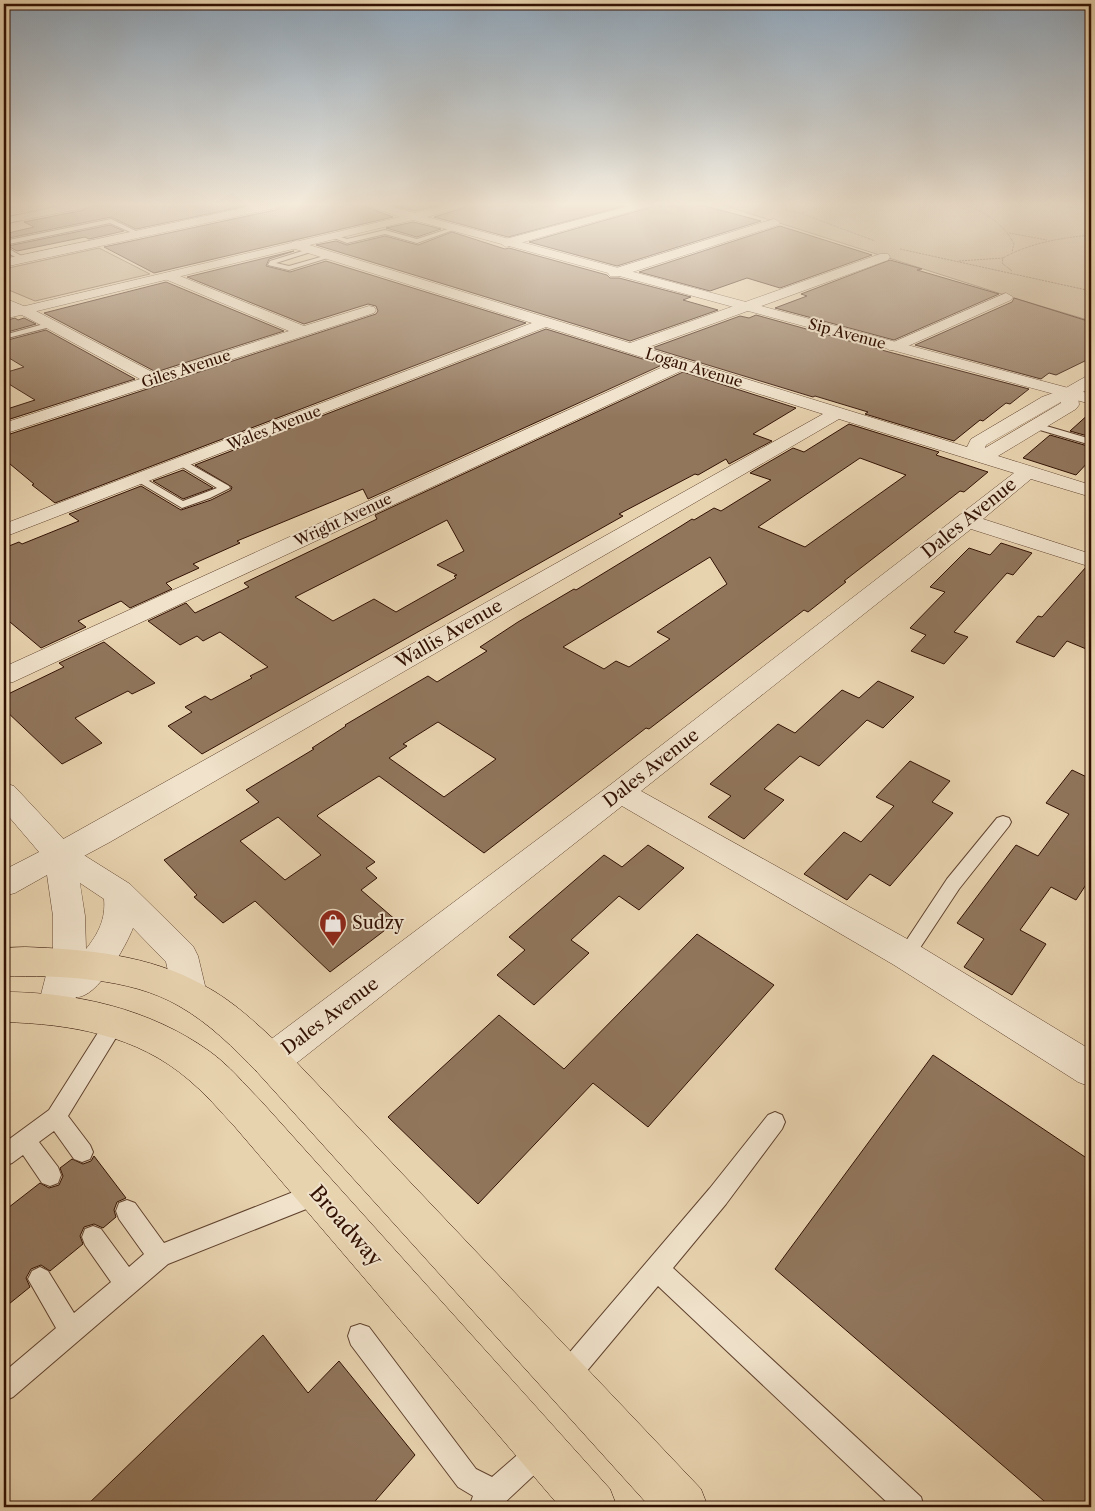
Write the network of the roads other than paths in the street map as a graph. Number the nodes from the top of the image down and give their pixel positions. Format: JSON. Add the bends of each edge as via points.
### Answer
{"nodes":[{"id":1,"x":170,"y":276,"type":"joint"},
{"id":2,"x":393,"y":276,"type":"edge"},
{"id":3,"x":628,"y":276,"type":"edge"},
{"id":4,"x":821,"y":276,"type":"edge"},
{"id":5,"x":1006,"y":297,"type":"dead end"},
{"id":6,"x":4,"y":302,"type":"edge"},
{"id":7,"x":744,"y":307,"type":"junction"},
{"id":8,"x":24,"y":310,"type":"junction"},
{"id":9,"x":369,"y":310,"type":"dead end"},
{"id":10,"x":4,"y":315,"type":"edge"},
{"id":11,"x":544,"y":323,"type":"junction"},
{"id":12,"x":51,"y":324,"type":"junction"},
{"id":13,"x":302,"y":331,"type":"junction"},
{"id":14,"x":4,"y":337,"type":"edge"},
{"id":15,"x":894,"y":347,"type":"junction"},
{"id":16,"x":630,"y":349,"type":"junction"},
{"id":17,"x":682,"y":364,"type":"junction"},
{"id":18,"x":154,"y":380,"type":"junction"},
{"id":19,"x":1091,"y":380,"type":"edge"},
{"id":20,"x":1070,"y":393,"type":"junction"},
{"id":21,"x":1091,"y":399,"type":"edge"},
{"id":22,"x":838,"y":412,"type":"junction"},
{"id":23,"x":1036,"y":426,"type":"junction"},
{"id":24,"x":4,"y":429,"type":"edge"},
{"id":25,"x":1091,"y":442,"type":"edge"},
{"id":26,"x":975,"y":455,"type":"junction"},
{"id":27,"x":183,"y":463,"type":"junction"},
{"id":28,"x":1028,"y":472,"type":"junction"},
{"id":29,"x":140,"y":480,"type":"junction"},
{"id":30,"x":1091,"y":491,"type":"edge"},
{"id":31,"x":968,"y":521,"type":"junction"},
{"id":32,"x":4,"y":532,"type":"edge"},
{"id":33,"x":1091,"y":561,"type":"edge"},
{"id":34,"x":4,"y":676,"type":"edge"},
{"id":35,"x":620,"y":792,"type":"junction"},
{"id":36,"x":4,"y":793,"type":"edge"},
{"id":37,"x":1003,"y":822,"type":"dead end"},
{"id":38,"x":60,"y":854,"type":"junction"},
{"id":39,"x":4,"y":884,"type":"edge"},
{"id":40,"x":119,"y":893,"type":"junction"},
{"id":41,"x":906,"y":955,"type":"junction"},
{"id":42,"x":4,"y":962,"type":"edge"},
{"id":43,"x":79,"y":965,"type":"junction"},
{"id":44,"x":190,"y":994,"type":"junction"},
{"id":45,"x":4,"y":1007,"type":"edge"},
{"id":46,"x":55,"y":1010,"type":"junction"},
{"id":47,"x":115,"y":1023,"type":"junction"},
{"id":48,"x":271,"y":1062,"type":"junction"},
{"id":49,"x":1091,"y":1070,"type":"edge"},
{"id":50,"x":56,"y":1117,"type":"junction"},
{"id":51,"x":776,"y":1122,"type":"dead end"},
{"id":52,"x":25,"y":1140,"type":"junction"},
{"id":53,"x":82,"y":1152,"type":"dead end"},
{"id":54,"x":4,"y":1156,"type":"edge"},
{"id":55,"x":50,"y":1175,"type":"dead end"},
{"id":56,"x":318,"y":1194,"type":"junction"},
{"id":57,"x":127,"y":1211,"type":"dead end"},
{"id":58,"x":93,"y":1237,"type":"dead end"},
{"id":59,"x":160,"y":1256,"type":"junction"},
{"id":60,"x":656,"y":1268,"type":"junction"},
{"id":61,"x":40,"y":1279,"type":"dead end"},
{"id":62,"x":127,"y":1285,"type":"junction"},
{"id":63,"x":72,"y":1331,"type":"junction"},
{"id":64,"x":360,"y":1336,"type":"dead end"},
{"id":65,"x":564,"y":1378,"type":"junction"},
{"id":66,"x":4,"y":1388,"type":"edge"},
{"id":67,"x":542,"y":1450,"type":"junction"},
{"id":68,"x":488,"y":1500,"type":"edge"},
{"id":69,"x":592,"y":1507,"type":"edge"},
{"id":70,"x":683,"y":1507,"type":"edge"},
{"id":71,"x":911,"y":1507,"type":"edge"}],
"edges":[{"from":1,"to":8,"type":"street"},
{"from":1,"to":13,"type":"street"},
{"from":2,"to":11,"type":"street","name":"Logan Avenue"},
{"from":3,"to":7,"type":"street","name":"Sip Avenue"},
{"from":4,"to":7,"type":"street"},
{"from":5,"to":15,"type":"street"},
{"from":6,"to":8,"type":"street"},
{"from":7,"to":15,"type":"street","name":"Sip Avenue"},
{"from":7,"to":16,"type":"street"},
{"from":8,"to":10,"type":"street"},
{"from":8,"to":12,"type":"street"},
{"from":9,"to":13,"type":"street","name":"Giles Avenue"},
{"from":11,"to":16,"type":"street","name":"Logan Avenue"},
{"from":11,"to":27,"type":"street","name":"Wales Avenue"},
{"from":12,"to":14,"type":"lane"},
{"from":12,"to":18,"type":"street"},
{"from":13,"to":18,"type":"street","name":"Giles Avenue"},
{"from":15,"to":20,"type":"street","name":"Sip Avenue"},
{"from":16,"to":17,"type":"street","name":"Logan Avenue"},
{"from":17,"to":22,"type":"street","name":"Logan Avenue"},
{"from":17,"to":34,"type":"street","name":"Wright Avenue"},
{"from":18,"to":24,"type":"street","name":"Giles Avenue"},
{"from":19,"to":20,"type":"street"},
{"from":20,"to":21,"type":"street","name":"Sip Avenue"},
{"from":20,"to":23,"type":"street","via":[[1070,406]]},
{"from":20,"to":26,"type":"street","via":[[1048,401],[977,443]]},
{"from":22,"to":26,"type":"street","name":"Logan Avenue"},
{"from":22,"to":38,"type":"street","name":"Wallis Avenue"},
{"from":23,"to":25,"type":"lane"},
{"from":23,"to":26,"type":"street","via":[[992,452]]},
{"from":26,"to":28,"type":"street","name":"Logan Avenue"},
{"from":27,"to":29,"type":"street","name":"Wales Avenue"},
{"from":27,"to":29,"type":"lane","via":[[225,488],[182,505]]},
{"from":28,"to":30,"type":"street","name":"Logan Avenue"},
{"from":28,"to":31,"type":"street","name":"Dales Avenue"},
{"from":29,"to":32,"type":"street","name":"Wales Avenue"},
{"from":31,"to":33,"type":"street"},
{"from":31,"to":35,"type":"street","name":"Dales Avenue"},
{"from":35,"to":41,"type":"street"},
{"from":35,"to":48,"type":"street","name":"Dales Avenue"},
{"from":36,"to":38,"type":"street"},
{"from":37,"to":41,"type":"lane","via":[[953,884]]},
{"from":38,"to":39,"type":"street","name":"Wallis Avenue"},
{"from":38,"to":40,"type":"street"},
{"from":38,"to":43,"type":"street","via":[[70,948]]},
{"from":40,"to":43,"type":"street","via":[[119,922],[110,942]]},
{"from":40,"to":44,"type":"street","via":[[181,956]]},
{"from":41,"to":49,"type":"street"},
{"from":42,"to":43,"type":"highway"},
{"from":43,"to":44,"type":"highway","via":[[116,971]]},
{"from":43,"to":46,"type":"street"},
{"from":44,"to":48,"type":"highway","via":[[238,1030]]},
{"from":45,"to":46,"type":"highway","name":"Broadway"},
{"from":46,"to":47,"type":"highway","name":"Broadway"},
{"from":47,"to":50,"type":"lane"},
{"from":47,"to":56,"type":"highway","name":"Broadway","via":[[160,1042],[197,1064],[248,1114]]},
{"from":48,"to":65,"type":"highway"},
{"from":50,"to":52,"type":"lane"},
{"from":50,"to":53,"type":"lane"},
{"from":51,"to":60,"type":"lane"},
{"from":52,"to":54,"type":"lane"},
{"from":52,"to":55,"type":"lane"},
{"from":56,"to":59,"type":"lane"},
{"from":56,"to":67,"type":"highway","name":"Broadway"},
{"from":57,"to":59,"type":"lane"},
{"from":58,"to":62,"type":"lane"},
{"from":59,"to":62,"type":"lane"},
{"from":60,"to":65,"type":"lane"},
{"from":60,"to":71,"type":"lane"},
{"from":61,"to":63,"type":"lane"},
{"from":62,"to":63,"type":"lane"},
{"from":63,"to":66,"type":"lane"},
{"from":64,"to":68,"type":"lane","via":[[467,1478]]},
{"from":65,"to":70,"type":"highway"},
{"from":67,"to":68,"type":"lane"},
{"from":67,"to":69,"type":"highway","name":"Broadway"}]}
